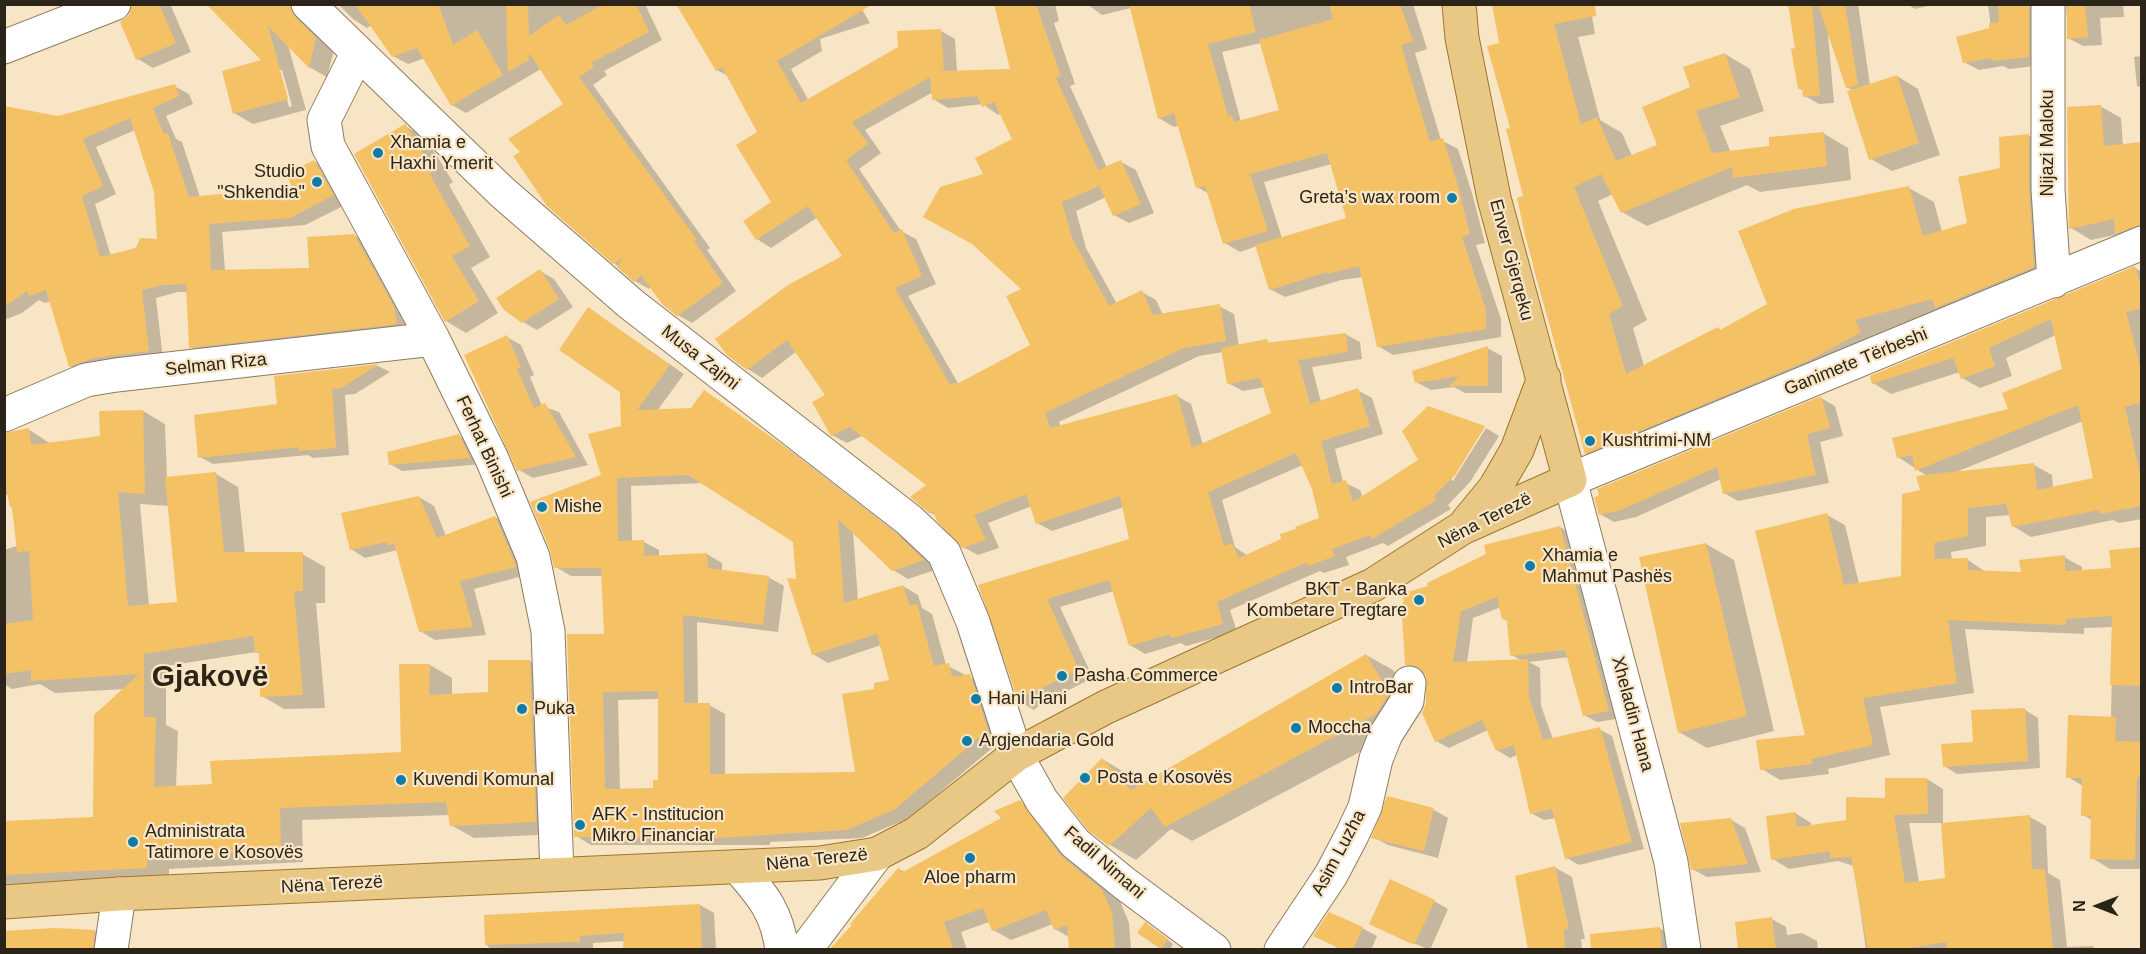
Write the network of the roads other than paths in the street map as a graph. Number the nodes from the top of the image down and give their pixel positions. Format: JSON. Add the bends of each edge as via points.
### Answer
{"nodes":[{"id":1,"x":114,"y":4,"type":"edge"},
{"id":2,"x":308,"y":4,"type":"edge"},
{"id":3,"x":2048,"y":4,"type":"edge"},
{"id":4,"x":1457,"y":20,"type":"edge"},
{"id":5,"x":4,"y":47,"type":"edge"},
{"id":6,"x":357,"y":54,"type":"junction"},
{"id":7,"x":2142,"y":243,"type":"edge"},
{"id":8,"x":2054,"y":281,"type":"junction"},
{"id":9,"x":434,"y":339,"type":"junction"},
{"id":10,"x":1544,"y":378,"type":"junction"},
{"id":11,"x":4,"y":415,"type":"edge"},
{"id":12,"x":1570,"y":480,"type":"junction"},
{"id":13,"x":1462,"y":528,"type":"junction"},
{"id":14,"x":1409,"y":683,"type":"dead end"},
{"id":15,"x":1016,"y":755,"type":"junction"},
{"id":16,"x":877,"y":854,"type":"junction"},
{"id":17,"x":738,"y":867,"type":"junction"},
{"id":18,"x":557,"y":874,"type":"junction"},
{"id":19,"x":119,"y":894,"type":"junction"},
{"id":20,"x":4,"y":902,"type":"edge"},
{"id":21,"x":111,"y":950,"type":"edge"},
{"id":22,"x":782,"y":950,"type":"edge"},
{"id":23,"x":805,"y":950,"type":"edge"},
{"id":24,"x":1214,"y":950,"type":"edge"},
{"id":25,"x":1281,"y":950,"type":"edge"},
{"id":26,"x":1684,"y":950,"type":"edge"}],
"edges":[{"from":1,"to":5,"type":"street"},
{"from":2,"to":6,"type":"street","name":"Musa Zajmi"},
{"from":3,"to":8,"type":"street","name":"Nijazi Maloku","via":[[2048,190]]},
{"from":4,"to":10,"type":"main road","name":"Enver Gjerqeku","via":[[1494,198]]},
{"from":6,"to":9,"type":"street","name":"Ferhat Binishi","via":[[328,108],[324,133]]},
{"from":6,"to":15,"type":"street","name":"Musa Zajmi","via":[[502,192],[631,304],[909,520],[944,553],[973,622]]},
{"from":7,"to":8,"type":"street","name":"Ganimete Tërbeshi"},
{"from":8,"to":12,"type":"street","name":"Ganimete Tërbeshi"},
{"from":9,"to":11,"type":"street","name":"Selman Riza","via":[[86,380]]},
{"from":9,"to":18,"type":"street","name":"Ferhat Binishi","via":[[492,459],[533,558],[548,631]]},
{"from":10,"to":12,"type":"main road","name":"Enver Gjerqeku"},
{"from":10,"to":13,"type":"main road","via":[[1517,450],[1496,488]]},
{"from":12,"to":13,"type":"main road","name":"Nëna Terezë"},
{"from":12,"to":26,"type":"street","name":"Xheladin Hana","via":[[1671,862]]},
{"from":13,"to":15,"type":"main road","name":"Nëna Terezë","via":[[1373,585],[1106,707]]},
{"from":14,"to":25,"type":"street","name":"Asim Luzha","via":[[1407,701],[1376,759],[1365,807],[1353,835]]},
{"from":15,"to":16,"type":"main road","name":"Nëna Terezë","via":[[917,833]]},
{"from":15,"to":24,"type":"street","name":"Fadil Nimani","via":[[1042,801],[1075,843]]},
{"from":16,"to":17,"type":"main road","name":"Nëna Terezë","via":[[820,863]]},
{"from":16,"to":23,"type":"street"},
{"from":17,"to":18,"type":"main road","name":"Nëna Terezë"},
{"from":17,"to":22,"type":"street","via":[[774,914]]},
{"from":18,"to":19,"type":"main road","name":"Nëna Terezë"},
{"from":19,"to":20,"type":"main road","name":"Nëna Terezë"},
{"from":19,"to":21,"type":"street"}]}
